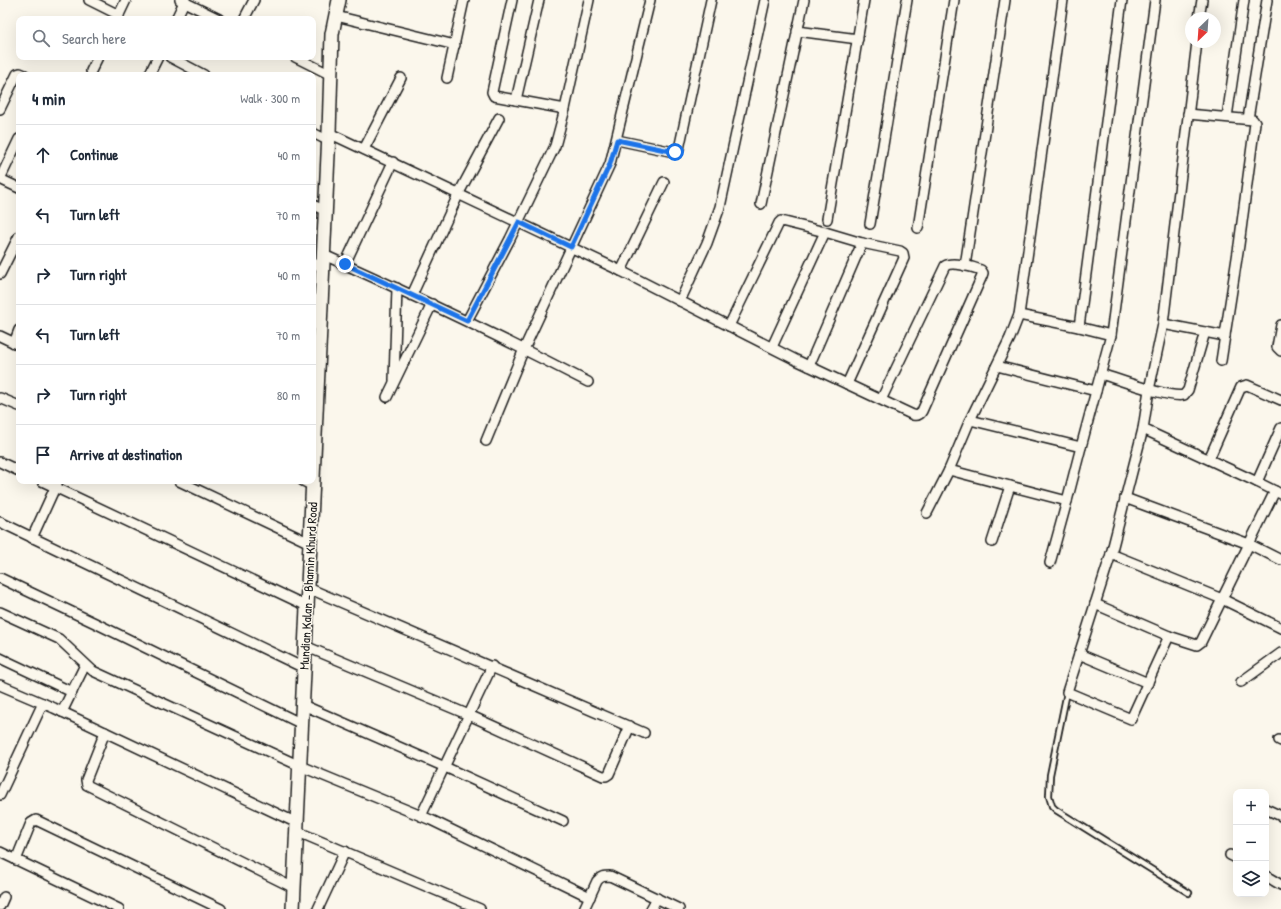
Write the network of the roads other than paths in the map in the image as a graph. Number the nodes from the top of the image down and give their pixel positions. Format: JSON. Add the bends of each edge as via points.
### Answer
{"nodes":[{"id":1,"x":89,"y":0,"type":"edge"},
{"id":2,"x":126,"y":0,"type":"edge"},
{"id":3,"x":254,"y":0,"type":"edge"},
{"id":4,"x":339,"y":0,"type":"edge"},
{"id":5,"x":464,"y":0,"type":"edge"},
{"id":6,"x":512,"y":0,"type":"edge"},
{"id":7,"x":539,"y":0,"type":"edge"},
{"id":8,"x":589,"y":0,"type":"edge"},
{"id":9,"x":650,"y":0,"type":"edge"},
{"id":10,"x":711,"y":0,"type":"edge"},
{"id":11,"x":765,"y":0,"type":"edge"},
{"id":12,"x":804,"y":0,"type":"edge"},
{"id":13,"x":864,"y":0,"type":"edge"},
{"id":14,"x":907,"y":0,"type":"edge"},
{"id":15,"x":954,"y":0,"type":"edge"},
{"id":16,"x":1005,"y":0,"type":"edge"},
{"id":17,"x":1063,"y":0,"type":"edge"},
{"id":18,"x":1122,"y":0,"type":"edge"},
{"id":19,"x":1155,"y":0,"type":"edge"},
{"id":20,"x":1202,"y":0,"type":"edge"},
{"id":21,"x":1244,"y":0,"type":"edge"},
{"id":22,"x":1267,"y":0,"type":"edge"},
{"id":23,"x":183,"y":1,"type":"edge"},
{"id":24,"x":1201,"y":12,"type":"edge"},
{"id":25,"x":116,"y":16,"type":"edge"},
{"id":26,"x":118,"y":16,"type":"edge"},
{"id":27,"x":177,"y":16,"type":"edge"},
{"id":28,"x":213,"y":16,"type":"edge"},
{"id":29,"x":246,"y":16,"type":"edge"},
{"id":30,"x":336,"y":16,"type":"junction"},
{"id":31,"x":797,"y":31,"type":"junction"},
{"id":32,"x":858,"y":39,"type":"junction"},
{"id":33,"x":455,"y":45,"type":"junction"},
{"id":34,"x":1196,"y":48,"type":"edge"},
{"id":35,"x":96,"y":60,"type":"edge"},
{"id":36,"x":156,"y":60,"type":"edge"},
{"id":37,"x":176,"y":60,"type":"edge"},
{"id":38,"x":301,"y":60,"type":"edge"},
{"id":39,"x":91,"y":71,"type":"dead end"},
{"id":40,"x":150,"y":72,"type":"edge"},
{"id":41,"x":198,"y":72,"type":"edge"},
{"id":42,"x":331,"y":75,"type":"junction"},
{"id":43,"x":16,"y":76,"type":"edge"},
{"id":44,"x":400,"y":78,"type":"dead end"},
{"id":45,"x":447,"y":78,"type":"dead end"},
{"id":46,"x":516,"y":100,"type":"junction"},
{"id":47,"x":0,"y":109,"type":"edge"},
{"id":48,"x":565,"y":109,"type":"junction"},
{"id":49,"x":1188,"y":114,"type":"junction"},
{"id":50,"x":499,"y":118,"type":"dead end"},
{"id":51,"x":1227,"y":118,"type":"junction"},
{"id":52,"x":1248,"y":119,"type":"junction"},
{"id":53,"x":316,"y":134,"type":"edge"},
{"id":54,"x":329,"y":137,"type":"junction"},
{"id":55,"x":617,"y":140,"type":"junction"},
{"id":56,"x":16,"y":145,"type":"edge"},
{"id":57,"x":364,"y":149,"type":"junction"},
{"id":58,"x":393,"y":162,"type":"junction"},
{"id":59,"x":664,"y":182,"type":"dead end"},
{"id":60,"x":16,"y":187,"type":"edge"},
{"id":61,"x":459,"y":193,"type":"junction"},
{"id":62,"x":761,"y":204,"type":"dead end"},
{"id":63,"x":316,"y":206,"type":"edge"},
{"id":64,"x":326,"y":211,"type":"junction"},
{"id":65,"x":827,"y":219,"type":"dead end"},
{"id":66,"x":519,"y":222,"type":"junction"},
{"id":67,"x":870,"y":224,"type":"dead end"},
{"id":68,"x":918,"y":228,"type":"dead end"},
{"id":69,"x":825,"y":232,"type":"junction"},
{"id":70,"x":16,"y":242,"type":"edge"},
{"id":71,"x":862,"y":243,"type":"junction"},
{"id":72,"x":571,"y":247,"type":"junction"},
{"id":73,"x":324,"y":255,"type":"junction"},
{"id":74,"x":345,"y":264,"type":"junction"},
{"id":75,"x":318,"y":266,"type":"edge"},
{"id":76,"x":965,"y":266,"type":"junction"},
{"id":77,"x":621,"y":271,"type":"junction"},
{"id":78,"x":0,"y":274,"type":"edge"},
{"id":79,"x":398,"y":288,"type":"junction"},
{"id":80,"x":412,"y":295,"type":"junction"},
{"id":81,"x":680,"y":301,"type":"junction"},
{"id":82,"x":432,"y":304,"type":"junction"},
{"id":83,"x":1019,"y":315,"type":"junction"},
{"id":84,"x":467,"y":321,"type":"junction"},
{"id":85,"x":1163,"y":324,"type":"junction"},
{"id":86,"x":1281,"y":325,"type":"edge"},
{"id":87,"x":729,"y":326,"type":"junction"},
{"id":88,"x":1080,"y":327,"type":"junction"},
{"id":89,"x":1205,"y":332,"type":"junction"},
{"id":90,"x":1110,"y":335,"type":"junction"},
{"id":91,"x":0,"y":336,"type":"edge"},
{"id":92,"x":1225,"y":336,"type":"junction"},
{"id":93,"x":316,"y":339,"type":"edge"},
{"id":94,"x":16,"y":344,"type":"edge"},
{"id":95,"x":772,"y":347,"type":"junction"},
{"id":96,"x":524,"y":349,"type":"junction"},
{"id":97,"x":1281,"y":351,"type":"edge"},
{"id":98,"x":1221,"y":361,"type":"dead end"},
{"id":99,"x":809,"y":366,"type":"junction"},
{"id":100,"x":996,"y":366,"type":"junction"},
{"id":101,"x":1100,"y":374,"type":"junction"},
{"id":102,"x":588,"y":382,"type":"dead end"},
{"id":103,"x":394,"y":383,"type":"junction"},
{"id":104,"x":847,"y":384,"type":"junction"},
{"id":105,"x":1149,"y":390,"type":"junction"},
{"id":106,"x":1096,"y":391,"type":"junction"},
{"id":107,"x":387,"y":397,"type":"dead end"},
{"id":108,"x":0,"y":398,"type":"edge"},
{"id":109,"x":881,"y":400,"type":"junction"},
{"id":110,"x":1281,"y":400,"type":"edge"},
{"id":111,"x":16,"y":405,"type":"edge"},
{"id":112,"x":970,"y":420,"type":"junction"},
{"id":113,"x":1281,"y":428,"type":"edge"},
{"id":114,"x":1143,"y":429,"type":"junction"},
{"id":115,"x":486,"y":441,"type":"dead end"},
{"id":116,"x":1082,"y":447,"type":"junction"},
{"id":117,"x":1209,"y":460,"type":"junction"},
{"id":118,"x":0,"y":462,"type":"edge"},
{"id":119,"x":16,"y":470,"type":"edge"},
{"id":120,"x":949,"y":470,"type":"junction"},
{"id":121,"x":1257,"y":482,"type":"junction"},
{"id":122,"x":56,"y":484,"type":"edge"},
{"id":123,"x":185,"y":484,"type":"edge"},
{"id":124,"x":308,"y":484,"type":"edge"},
{"id":125,"x":1010,"y":486,"type":"junction"},
{"id":126,"x":1278,"y":492,"type":"edge"},
{"id":127,"x":1125,"y":498,"type":"junction"},
{"id":128,"x":1067,"y":501,"type":"junction"},
{"id":129,"x":927,"y":513,"type":"dead end"},
{"id":130,"x":0,"y":522,"type":"edge"},
{"id":131,"x":32,"y":538,"type":"junction"},
{"id":132,"x":992,"y":542,"type":"dead end"},
{"id":133,"x":310,"y":543,"type":"junction"},
{"id":134,"x":1249,"y":544,"type":"junction"},
{"id":135,"x":1111,"y":554,"type":"junction"},
{"id":136,"x":1281,"y":560,"type":"edge"},
{"id":137,"x":1050,"y":563,"type":"dead end"},
{"id":138,"x":0,"y":578,"type":"edge"},
{"id":139,"x":308,"y":588,"type":"junction"},
{"id":140,"x":1222,"y":599,"type":"junction"},
{"id":141,"x":1095,"y":604,"type":"junction"},
{"id":142,"x":307,"y":606,"type":"junction"},
{"id":143,"x":0,"y":612,"type":"edge"},
{"id":144,"x":1281,"y":628,"type":"edge"},
{"id":145,"x":1169,"y":636,"type":"junction"},
{"id":146,"x":305,"y":646,"type":"junction"},
{"id":147,"x":1281,"y":653,"type":"edge"},
{"id":148,"x":1080,"y":654,"type":"junction"},
{"id":149,"x":0,"y":658,"type":"edge"},
{"id":150,"x":85,"y":665,"type":"junction"},
{"id":151,"x":492,"y":666,"type":"junction"},
{"id":152,"x":304,"y":668,"type":"junction"},
{"id":153,"x":1148,"y":682,"type":"junction"},
{"id":154,"x":1241,"y":682,"type":"dead end"},
{"id":155,"x":0,"y":685,"type":"edge"},
{"id":156,"x":72,"y":692,"type":"junction"},
{"id":157,"x":1067,"y":692,"type":"junction"},
{"id":158,"x":43,"y":703,"type":"junction"},
{"id":159,"x":303,"y":705,"type":"junction"},
{"id":160,"x":62,"y":712,"type":"junction"},
{"id":161,"x":470,"y":715,"type":"junction"},
{"id":162,"x":302,"y":724,"type":"junction"},
{"id":163,"x":630,"y":726,"type":"junction"},
{"id":164,"x":105,"y":732,"type":"junction"},
{"id":165,"x":644,"y":733,"type":"dead end"},
{"id":166,"x":300,"y":766,"type":"junction"},
{"id":167,"x":445,"y":767,"type":"junction"},
{"id":168,"x":0,"y":794,"type":"edge"},
{"id":169,"x":1269,"y":810,"type":"edge"},
{"id":170,"x":421,"y":816,"type":"junction"},
{"id":171,"x":1281,"y":816,"type":"edge"},
{"id":172,"x":563,"y":821,"type":"dead end"},
{"id":173,"x":297,"y":827,"type":"junction"},
{"id":174,"x":345,"y":851,"type":"junction"},
{"id":175,"x":0,"y":852,"type":"edge"},
{"id":176,"x":16,"y":860,"type":"junction"},
{"id":177,"x":1269,"y":878,"type":"edge"},
{"id":178,"x":1281,"y":885,"type":"edge"},
{"id":179,"x":294,"y":888,"type":"junction"},
{"id":180,"x":1189,"y":893,"type":"dead end"},
{"id":181,"x":590,"y":897,"type":"junction"},
{"id":182,"x":657,"y":898,"type":"junction"},
{"id":183,"x":119,"y":909,"type":"edge"},
{"id":184,"x":221,"y":909,"type":"edge"},
{"id":185,"x":293,"y":909,"type":"edge"},
{"id":186,"x":318,"y":909,"type":"edge"},
{"id":187,"x":480,"y":909,"type":"edge"},
{"id":188,"x":584,"y":909,"type":"edge"},
{"id":189,"x":651,"y":909,"type":"edge"},
{"id":190,"x":679,"y":909,"type":"edge"}],
"edges":[{"from":1,"to":25,"type":"street"},
{"from":2,"to":26,"type":"street"},
{"from":3,"to":29,"type":"street"},
{"from":4,"to":30,"type":"street","name":"Mundian Kalan - Bhamin Khurd Road"},
{"from":5,"to":33,"type":"street"},
{"from":6,"to":46,"type":"street","via":[[492,92],[494,96]]},
{"from":7,"to":46,"type":"street"},
{"from":8,"to":48,"type":"street"},
{"from":9,"to":55,"type":"street"},
{"from":10,"to":55,"type":"street","via":[[679,149],[674,152]]},
{"from":11,"to":81,"type":"street","via":[[720,207],[707,243]]},
{"from":12,"to":31,"type":"street"},
{"from":13,"to":32,"type":"street"},
{"from":14,"to":67,"type":"street"},
{"from":15,"to":68,"type":"street"},
{"from":16,"to":76,"type":"street"},
{"from":17,"to":83,"type":"street"},
{"from":18,"to":88,"type":"street"},
{"from":19,"to":90,"type":"street"},
{"from":20,"to":24,"type":"street"},
{"from":21,"to":51,"type":"street"},
{"from":22,"to":52,"type":"street"},
{"from":23,"to":27,"type":"street"},
{"from":23,"to":28,"type":"street"},
{"from":30,"to":33,"type":"street"},
{"from":30,"to":42,"type":"street","name":"Mundian Kalan - Bhamin Khurd Road","via":[[332,34]]},
{"from":31,"to":32,"type":"street"},
{"from":31,"to":62,"type":"street"},
{"from":32,"to":65,"type":"street"},
{"from":33,"to":45,"type":"street"},
{"from":34,"to":49,"type":"street"},
{"from":35,"to":39,"type":"street"},
{"from":36,"to":40,"type":"street"},
{"from":37,"to":41,"type":"street"},
{"from":38,"to":42,"type":"street"},
{"from":42,"to":54,"type":"street","name":"Mundian Kalan - Bhamin Khurd Road"},
{"from":43,"to":47,"type":"street"},
{"from":44,"to":57,"type":"street"},
{"from":46,"to":48,"type":"street"},
{"from":48,"to":66,"type":"street","via":[[555,146]]},
{"from":49,"to":51,"type":"street"},
{"from":49,"to":85,"type":"street"},
{"from":50,"to":61,"type":"street"},
{"from":51,"to":52,"type":"street"},
{"from":52,"to":92,"type":"street","via":[[1255,123]]},
{"from":53,"to":54,"type":"street"},
{"from":54,"to":57,"type":"street"},
{"from":54,"to":64,"type":"street","name":"Mundian Kalan - Bhamin Khurd Road"},
{"from":55,"to":72,"type":"street","via":[[610,164]]},
{"from":56,"to":60,"type":"street","via":[[0,179]]},
{"from":57,"to":58,"type":"street"},
{"from":58,"to":61,"type":"street"},
{"from":58,"to":74,"type":"street"},
{"from":59,"to":77,"type":"street"},
{"from":61,"to":66,"type":"street"},
{"from":61,"to":80,"type":"street"},
{"from":63,"to":64,"type":"street"},
{"from":64,"to":73,"type":"street","name":"Mundian Kalan - Bhamin Khurd Road"},
{"from":66,"to":72,"type":"street"},
{"from":66,"to":84,"type":"street"},
{"from":69,"to":71,"type":"street"},
{"from":69,"to":87,"type":"street","via":[[780,221]]},
{"from":69,"to":95,"type":"street"},
{"from":70,"to":78,"type":"street"},
{"from":71,"to":99,"type":"street"},
{"from":71,"to":104,"type":"street","via":[[900,251],[904,256]]},
{"from":72,"to":77,"type":"street"},
{"from":72,"to":96,"type":"street"},
{"from":73,"to":74,"type":"street"},
{"from":73,"to":75,"type":"street","name":"Mundian Kalan - Bhamin Khurd Road"},
{"from":74,"to":79,"type":"street"},
{"from":75,"to":93,"type":"street","name":"Mundian Kalan - Bhamin Khurd Road"},
{"from":76,"to":109,"type":"street","via":[[945,266]]},
{"from":76,"to":109,"type":"street","via":[[983,273],[921,414],[913,415]]},
{"from":77,"to":81,"type":"street"},
{"from":79,"to":80,"type":"street"},
{"from":79,"to":103,"type":"street"},
{"from":80,"to":82,"type":"street"},
{"from":81,"to":87,"type":"street"},
{"from":82,"to":84,"type":"street"},
{"from":82,"to":103,"type":"street"},
{"from":83,"to":88,"type":"street"},
{"from":83,"to":100,"type":"street"},
{"from":84,"to":96,"type":"street"},
{"from":85,"to":89,"type":"street"},
{"from":85,"to":105,"type":"street"},
{"from":86,"to":97,"type":"street","via":[[1277,347]]},
{"from":87,"to":95,"type":"street"},
{"from":88,"to":90,"type":"street"},
{"from":89,"to":92,"type":"street"},
{"from":89,"to":105,"type":"street","via":[[1188,390],[1184,395]]},
{"from":90,"to":101,"type":"street"},
{"from":91,"to":94,"type":"street"},
{"from":92,"to":98,"type":"street"},
{"from":95,"to":99,"type":"street"},
{"from":96,"to":102,"type":"street"},
{"from":96,"to":115,"type":"street"},
{"from":99,"to":104,"type":"street"},
{"from":100,"to":106,"type":"street"},
{"from":100,"to":112,"type":"street"},
{"from":101,"to":105,"type":"street"},
{"from":101,"to":106,"type":"street"},
{"from":103,"to":107,"type":"street"},
{"from":104,"to":109,"type":"street"},
{"from":105,"to":114,"type":"street"},
{"from":106,"to":116,"type":"street"},
{"from":108,"to":111,"type":"street"},
{"from":110,"to":117,"type":"street","via":[[1247,385],[1241,387]]},
{"from":112,"to":116,"type":"street"},
{"from":112,"to":120,"type":"street"},
{"from":113,"to":121,"type":"street"},
{"from":114,"to":117,"type":"street"},
{"from":114,"to":127,"type":"street"},
{"from":116,"to":128,"type":"street"},
{"from":117,"to":121,"type":"street"},
{"from":118,"to":119,"type":"street"},
{"from":120,"to":125,"type":"street"},
{"from":120,"to":129,"type":"street"},
{"from":121,"to":126,"type":"street"},
{"from":122,"to":131,"type":"street"},
{"from":122,"to":142,"type":"street"},
{"from":123,"to":133,"type":"street"},
{"from":124,"to":133,"type":"street","name":"Mundian Kalan - Bhamin Khurd Road"},
{"from":125,"to":128,"type":"street"},
{"from":125,"to":132,"type":"street"},
{"from":126,"to":134,"type":"street"},
{"from":127,"to":134,"type":"street"},
{"from":127,"to":135,"type":"street"},
{"from":128,"to":137,"type":"street"},
{"from":130,"to":131,"type":"street"},
{"from":131,"to":152,"type":"street"},
{"from":133,"to":139,"type":"street","name":"Mundian Kalan - Bhamin Khurd Road"},
{"from":134,"to":136,"type":"street"},
{"from":134,"to":140,"type":"street"},
{"from":135,"to":140,"type":"street"},
{"from":135,"to":141,"type":"street"},
{"from":138,"to":162,"type":"street"},
{"from":139,"to":142,"type":"street","name":"Mundian Kalan - Bhamin Khurd Road"},
{"from":139,"to":151,"type":"street"},
{"from":140,"to":144,"type":"street"},
{"from":140,"to":145,"type":"street","via":[[1198,645]]},
{"from":141,"to":145,"type":"street"},
{"from":141,"to":148,"type":"street"},
{"from":142,"to":146,"type":"street","name":"Mundian Kalan - Bhamin Khurd Road"},
{"from":143,"to":150,"type":"street","via":[[59,639]]},
{"from":145,"to":153,"type":"street"},
{"from":146,"to":152,"type":"street","name":"Mundian Kalan - Bhamin Khurd Road"},
{"from":146,"to":161,"type":"street"},
{"from":147,"to":154,"type":"street"},
{"from":148,"to":153,"type":"street"},
{"from":148,"to":157,"type":"street"},
{"from":149,"to":156,"type":"street"},
{"from":150,"to":156,"type":"street"},
{"from":150,"to":166,"type":"street","via":[[92,671]]},
{"from":151,"to":161,"type":"street"},
{"from":151,"to":163,"type":"street"},
{"from":152,"to":159,"type":"street","name":"Mundian Kalan - Bhamin Khurd Road"},
{"from":153,"to":157,"type":"street","via":[[1131,719]]},
{"from":155,"to":158,"type":"street"},
{"from":156,"to":160,"type":"street"},
{"from":157,"to":180,"type":"lane","via":[[1050,775],[1049,796],[1052,806]]},
{"from":158,"to":160,"type":"street"},
{"from":158,"to":168,"type":"street"},
{"from":159,"to":162,"type":"street","name":"Mundian Kalan - Bhamin Khurd Road"},
{"from":159,"to":167,"type":"street"},
{"from":160,"to":164,"type":"street"},
{"from":161,"to":163,"type":"street","via":[[603,776],[609,774]]},
{"from":161,"to":167,"type":"street"},
{"from":162,"to":166,"type":"street","name":"Mundian Kalan - Bhamin Khurd Road"},
{"from":163,"to":165,"type":"street"},
{"from":164,"to":173,"type":"street"},
{"from":164,"to":179,"type":"street","via":[[86,780],[87,785]]},
{"from":166,"to":170,"type":"street"},
{"from":166,"to":173,"type":"street","name":"Mundian Kalan - Bhamin Khurd Road"},
{"from":167,"to":170,"type":"street"},
{"from":167,"to":172,"type":"street"},
{"from":169,"to":171,"type":"street"},
{"from":170,"to":181,"type":"street"},
{"from":173,"to":174,"type":"street"},
{"from":173,"to":179,"type":"street","name":"Mundian Kalan - Bhamin Khurd Road"},
{"from":174,"to":186,"type":"street"},
{"from":174,"to":187,"type":"street"},
{"from":175,"to":176,"type":"street"},
{"from":176,"to":183,"type":"street"},
{"from":176,"to":184,"type":"street","via":[[32,821],[36,820]]},
{"from":177,"to":178,"type":"street"},
{"from":179,"to":185,"type":"street","name":"Mundian Kalan - Bhamin Khurd Road"},
{"from":181,"to":182,"type":"street","via":[[597,881],[604,876],[610,876]]},
{"from":181,"to":188,"type":"street"},
{"from":182,"to":189,"type":"street"},
{"from":182,"to":190,"type":"street"}]}
